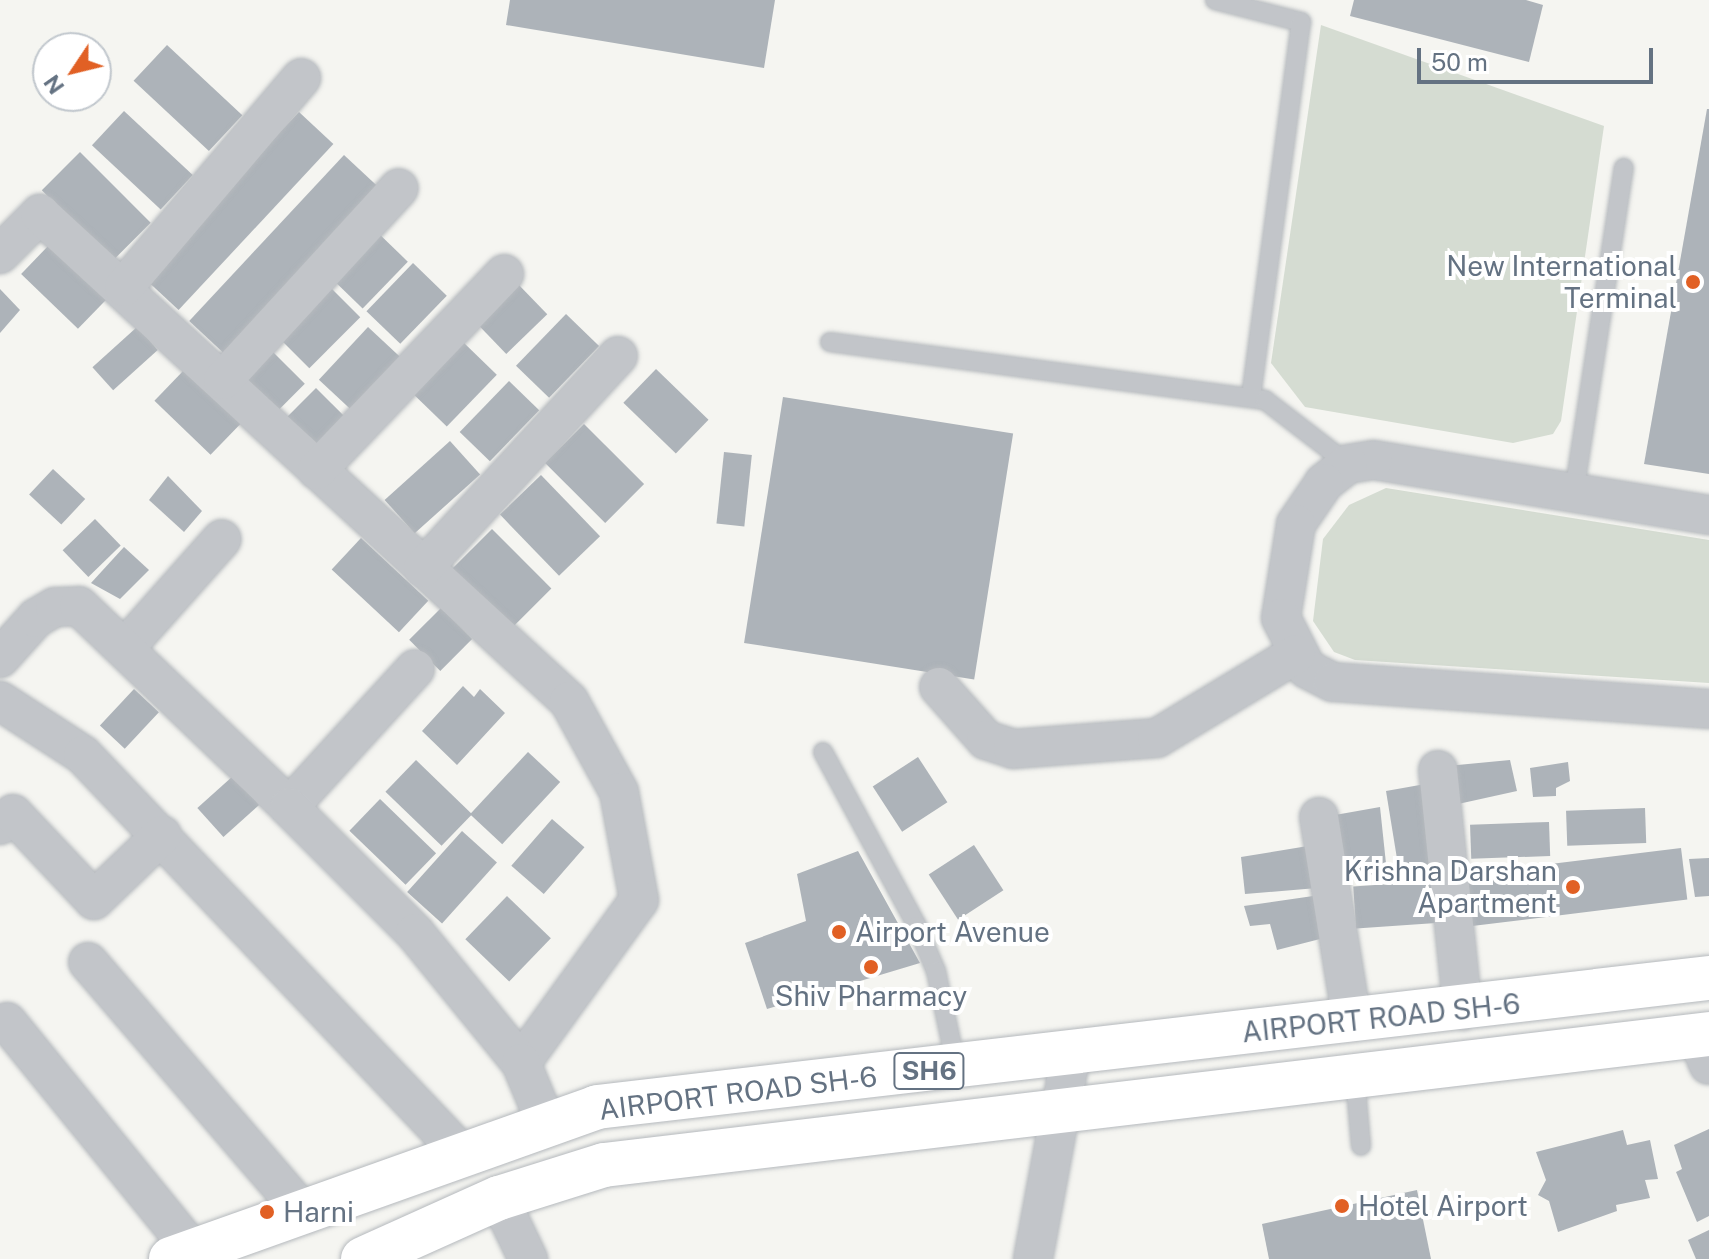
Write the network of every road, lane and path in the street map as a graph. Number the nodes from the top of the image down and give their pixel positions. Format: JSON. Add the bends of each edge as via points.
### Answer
{"nodes":[{"id":1,"x":1215,"y":0,"type":"edge"},
{"id":2,"x":301,"y":78,"type":"dead end"},
{"id":3,"x":1624,"y":168,"type":"dead end"},
{"id":4,"x":399,"y":188,"type":"dead end"},
{"id":5,"x":0,"y":254,"type":"edge"},
{"id":6,"x":504,"y":274,"type":"dead end"},
{"id":7,"x":124,"y":287,"type":"junction"},
{"id":8,"x":830,"y":342,"type":"dead end"},
{"id":9,"x":618,"y":356,"type":"dead end"},
{"id":10,"x":223,"y":380,"type":"junction"},
{"id":11,"x":1251,"y":398,"type":"junction"},
{"id":12,"x":1348,"y":464,"type":"junction"},
{"id":13,"x":317,"y":470,"type":"junction"},
{"id":14,"x":1574,"y":493,"type":"junction"},
{"id":15,"x":1709,"y":515,"type":"edge"},
{"id":16,"x":222,"y":539,"type":"dead end"},
{"id":17,"x":423,"y":568,"type":"junction"},
{"id":18,"x":126,"y":647,"type":"junction"},
{"id":19,"x":1296,"y":654,"type":"junction"},
{"id":20,"x":0,"y":658,"type":"edge"},
{"id":21,"x":415,"y":669,"type":"dead end"},
{"id":22,"x":939,"y":687,"type":"dead end"},
{"id":23,"x":0,"y":701,"type":"edge"},
{"id":24,"x":1709,"y":709,"type":"edge"},
{"id":25,"x":823,"y":752,"type":"dead end"},
{"id":26,"x":1438,"y":770,"type":"dead end"},
{"id":27,"x":289,"y":807,"type":"junction"},
{"id":28,"x":1319,"y":817,"type":"dead end"},
{"id":29,"x":0,"y":825,"type":"edge"},
{"id":30,"x":162,"y":835,"type":"junction"},
{"id":31,"x":88,"y":962,"type":"dead end"},
{"id":32,"x":1709,"y":978,"type":"edge"},
{"id":33,"x":1463,"y":1011,"type":"junction"},
{"id":34,"x":1352,"y":1020,"type":"junction"},
{"id":35,"x":7,"y":1022,"type":"dead end"},
{"id":36,"x":1297,"y":1027,"type":"junction"},
{"id":37,"x":1705,"y":1045,"type":"edge"},
{"id":38,"x":1071,"y":1054,"type":"junction"},
{"id":39,"x":521,"y":1063,"type":"junction"},
{"id":40,"x":956,"y":1068,"type":"junction"},
{"id":41,"x":1355,"y":1077,"type":"junction"},
{"id":42,"x":1302,"y":1083,"type":"junction"},
{"id":43,"x":1061,"y":1111,"type":"junction"},
{"id":44,"x":546,"y":1123,"type":"junction"},
{"id":45,"x":1361,"y":1146,"type":"dead end"},
{"id":46,"x":464,"y":1156,"type":"junction"},
{"id":47,"x":499,"y":1198,"type":"junction"},
{"id":48,"x":305,"y":1214,"type":"junction"},
{"id":49,"x":182,"y":1255,"type":"edge"},
{"id":50,"x":363,"y":1259,"type":"edge"},
{"id":51,"x":528,"y":1259,"type":"edge"},
{"id":52,"x":1033,"y":1259,"type":"edge"}],
"edges":[{"from":1,"to":11,"type":"lane","via":[[1301,22]]},
{"from":2,"to":7,"type":"street"},
{"from":3,"to":14,"type":"lane"},
{"from":4,"to":10,"type":"street"},
{"from":5,"to":7,"type":"street","via":[[40,214]]},
{"from":6,"to":13,"type":"street"},
{"from":7,"to":10,"type":"street"},
{"from":8,"to":11,"type":"lane"},
{"from":9,"to":17,"type":"street"},
{"from":10,"to":13,"type":"street"},
{"from":11,"to":12,"type":"lane","via":[[1265,400]]},
{"from":12,"to":14,"type":"street","via":[[1373,460]]},
{"from":12,"to":19,"type":"street","via":[[1324,483],[1296,524],[1281,618]]},
{"from":13,"to":17,"type":"street"},
{"from":14,"to":15,"type":"street"},
{"from":16,"to":18,"type":"street"},
{"from":17,"to":39,"type":"street","via":[[569,701],[619,792],[639,900]]},
{"from":18,"to":20,"type":"street","via":[[79,606],[55,607]]},
{"from":18,"to":27,"type":"street"},
{"from":19,"to":22,"type":"street","via":[[1157,738],[1013,749],[986,740]]},
{"from":19,"to":24,"type":"street","via":[[1333,682]]},
{"from":21,"to":27,"type":"street"},
{"from":23,"to":30,"type":"street","via":[[83,755]]},
{"from":25,"to":40,"type":"lane","via":[[922,937]]},
{"from":26,"to":33,"type":"street"},
{"from":27,"to":39,"type":"street","via":[[415,933]]},
{"from":28,"to":34,"type":"street"},
{"from":29,"to":30,"type":"street","via":[[13,814],[94,900]]},
{"from":30,"to":46,"type":"street"},
{"from":31,"to":48,"type":"street"},
{"from":32,"to":33,"type":"main road","name":"AIRPORT ROAD SH-6","number":"SH6"},
{"from":33,"to":34,"type":"main road","name":"AIRPORT ROAD SH-6","number":"SH6"},
{"from":34,"to":36,"type":"main road","name":"AIRPORT ROAD SH-6","number":"SH6"},
{"from":35,"to":49,"type":"street"},
{"from":36,"to":38,"type":"main road","name":"AIRPORT ROAD SH-6","number":"SH6"},
{"from":36,"to":42,"type":"main road"},
{"from":37,"to":41,"type":"main road","number":"SH6"},
{"from":38,"to":40,"type":"main road","name":"AIRPORT ROAD SH-6","number":"SH6"},
{"from":38,"to":43,"type":"street"},
{"from":39,"to":44,"type":"street"},
{"from":40,"to":44,"type":"main road","name":"AIRPORT ROAD SH-6","number":"SH6","via":[[597,1107]]},
{"from":41,"to":42,"type":"main road","number":"SH6"},
{"from":41,"to":45,"type":"lane"},
{"from":42,"to":43,"type":"main road","number":"SH6"},
{"from":43,"to":47,"type":"main road","number":"SH6","via":[[604,1165]]},
{"from":43,"to":52,"type":"street"},
{"from":44,"to":46,"type":"main road","name":"AIRPORT ROAD SH-6","number":"SH6"},
{"from":46,"to":48,"type":"main road","name":"AIRPORT ROAD SH-6","number":"SH6"},
{"from":47,"to":50,"type":"main road","number":"SH6"},
{"from":47,"to":51,"type":"street"},
{"from":48,"to":49,"type":"main road","name":"AIRPORT ROAD SH-6","number":"SH6"}]}
